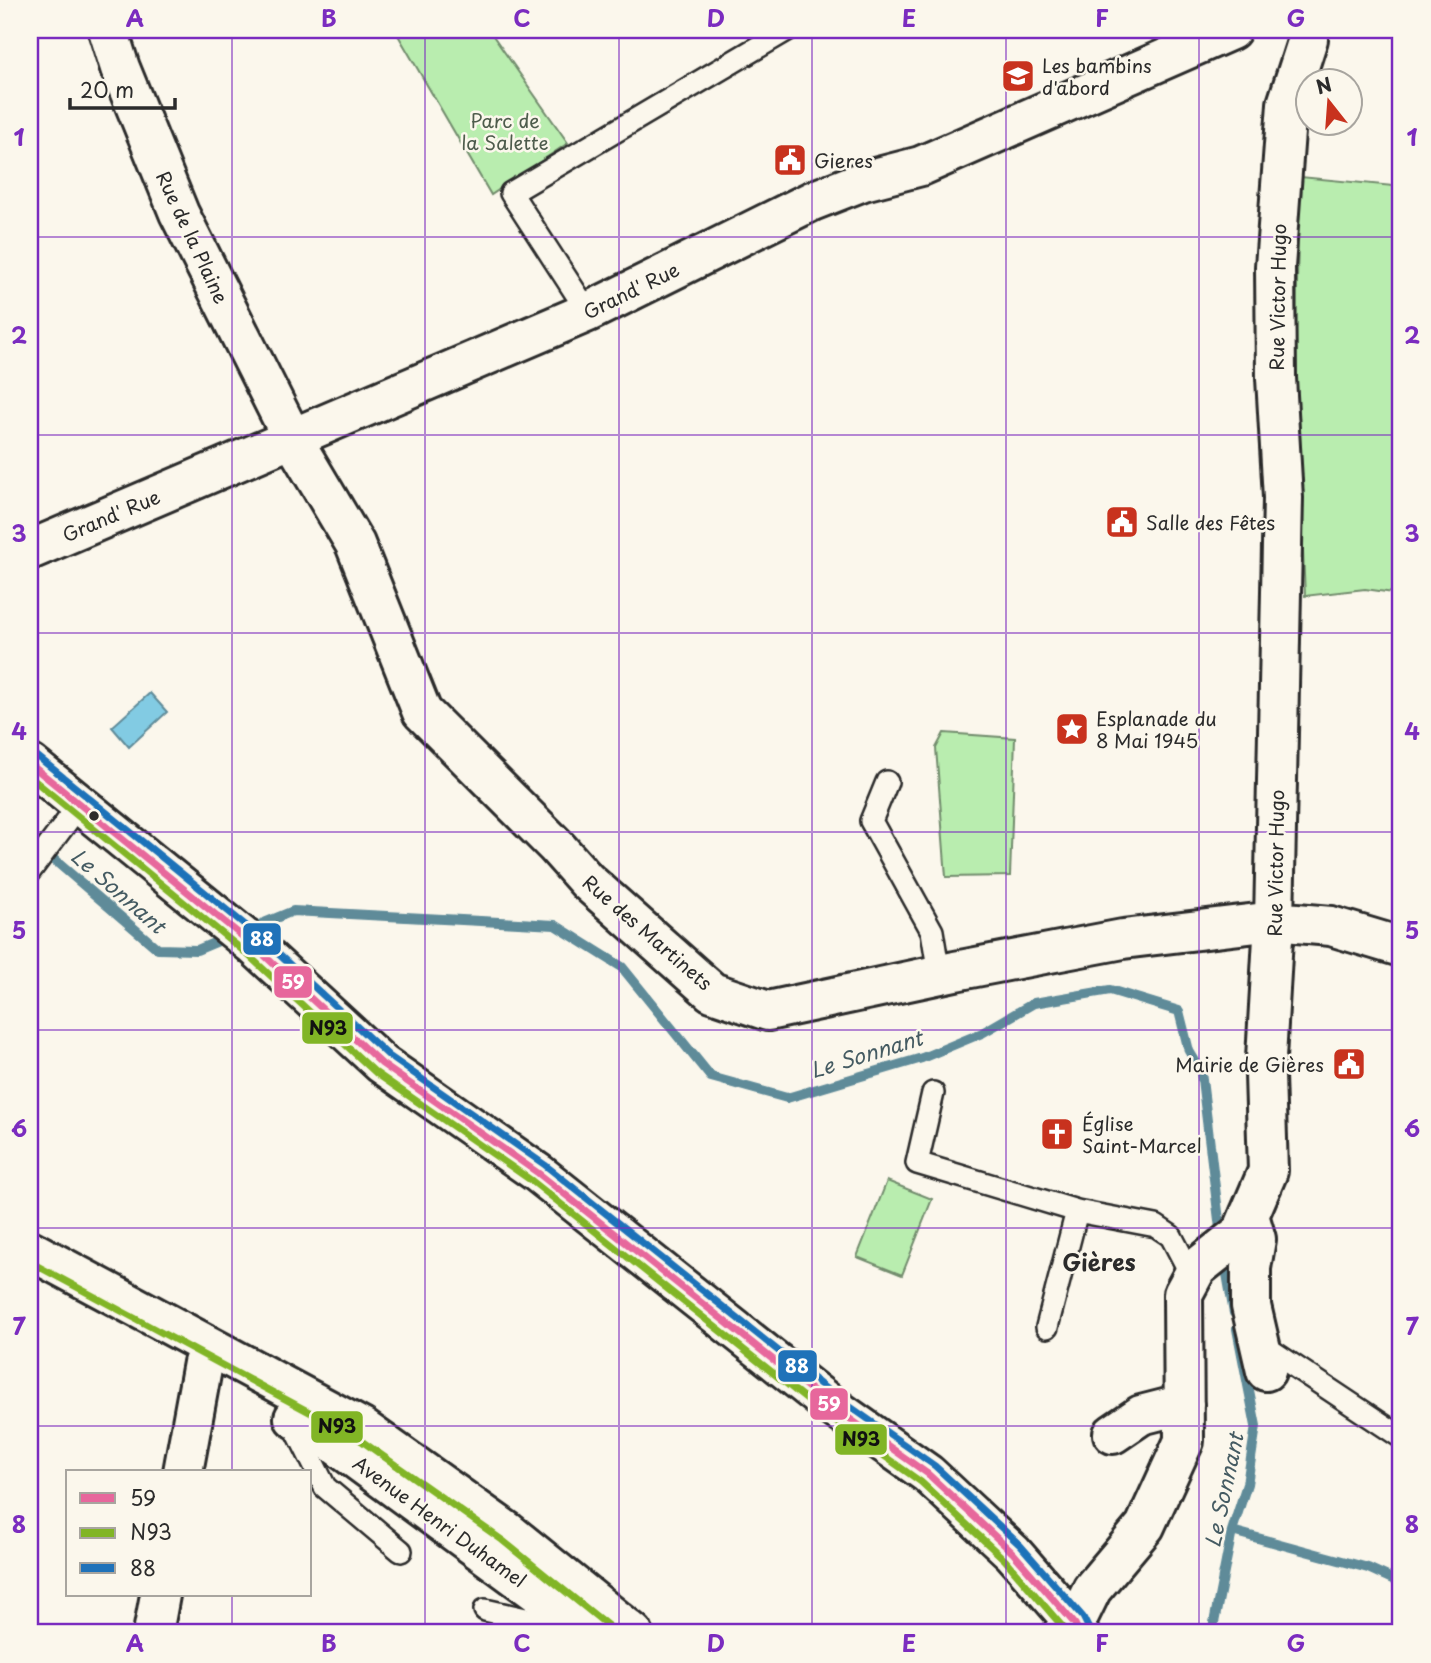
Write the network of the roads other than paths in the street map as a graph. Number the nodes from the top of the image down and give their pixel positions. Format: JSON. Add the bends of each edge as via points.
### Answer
{"nodes":[{"id":1,"x":108,"y":30,"type":"edge"},
{"id":2,"x":787,"y":30,"type":"edge"},
{"id":3,"x":1231,"y":30,"type":"edge"},
{"id":4,"x":1306,"y":30,"type":"edge"},
{"id":5,"x":588,"y":312,"type":"junction"},
{"id":6,"x":292,"y":438,"type":"junction"},
{"id":7,"x":30,"y":550,"type":"edge"},
{"id":8,"x":35,"y":773,"type":"edge"},
{"id":9,"x":887,"y":782,"type":"dead end"},
{"id":10,"x":70,"y":817,"type":"junction"},
{"id":11,"x":30,"y":870,"type":"edge"},
{"id":12,"x":1274,"y":921,"type":"junction"},
{"id":13,"x":1401,"y":947,"type":"edge"},
{"id":14,"x":939,"y":974,"type":"junction"},
{"id":15,"x":933,"y":1093,"type":"dead end"},
{"id":16,"x":1077,"y":1211,"type":"junction"},
{"id":17,"x":1245,"y":1224,"type":"junction"},
{"id":18,"x":30,"y":1250,"type":"edge"},
{"id":19,"x":1195,"y":1272,"type":"junction"},
{"id":20,"x":30,"y":1276,"type":"edge"},
{"id":21,"x":1046,"y":1327,"type":"dead end"},
{"id":22,"x":1263,"y":1357,"type":"joint"},
{"id":23,"x":203,"y":1363,"type":"junction"},
{"id":24,"x":1184,"y":1404,"type":"junction"},
{"id":25,"x":288,"y":1415,"type":"junction"},
{"id":26,"x":1113,"y":1434,"type":"dead end"},
{"id":27,"x":1401,"y":1437,"type":"edge"},
{"id":28,"x":183,"y":1470,"type":"edge"},
{"id":29,"x":401,"y":1550,"type":"dead end"},
{"id":30,"x":160,"y":1596,"type":"edge"},
{"id":31,"x":485,"y":1610,"type":"dead end"},
{"id":32,"x":578,"y":1626,"type":"edge"},
{"id":33,"x":1072,"y":1630,"type":"edge"},
{"id":34,"x":153,"y":1633,"type":"edge"},
{"id":35,"x":633,"y":1633,"type":"edge"}],
"edges":[{"from":1,"to":6,"type":"street","name":"Rue de la Plaine","via":[[178,213]]},
{"from":2,"to":5,"type":"lane","via":[[511,192]]},
{"from":3,"to":5,"type":"street","name":"Grand' Rue","via":[[921,166],[812,201]]},
{"from":4,"to":12,"type":"street","name":"Rue Victor Hugo","via":[[1308,39],[1287,104],[1275,267],[1283,498]]},
{"from":5,"to":6,"type":"street","name":"Grand' Rue"},
{"from":6,"to":7,"type":"street","name":"Grand' Rue"},
{"from":6,"to":14,"type":"street","name":"Rue des Martinets","via":[[355,544],[422,712],[587,881],[712,992],[768,1011]]},
{"from":8,"to":10,"type":"street"},
{"from":9,"to":14,"type":"lane","via":[[871,821],[932,931]]},
{"from":10,"to":11,"type":"lane"},
{"from":10,"to":33,"type":"street","via":[[202,904],[382,1063],[538,1173],[829,1404],[928,1474],[1013,1553]]},
{"from":12,"to":13,"type":"street","name":"Rue des Martinets","via":[[1331,926]]},
{"from":12,"to":14,"type":"street","name":"Rue des Martinets","via":[[1123,939]]},
{"from":12,"to":17,"type":"street","name":"Rue Victor Hugo","via":[[1265,1075],[1268,1171]]},
{"from":15,"to":16,"type":"lane","via":[[917,1163]]},
{"from":16,"to":19,"type":"lane","via":[[1156,1226],[1171,1236]]},
{"from":16,"to":21,"type":"lane"},
{"from":17,"to":19,"type":"street","name":"Rue Victor Hugo"},
{"from":17,"to":22,"type":"street","via":[[1256,1239],[1251,1306]]},
{"from":18,"to":35,"type":"street","name":"Avenue Henri Duhamel","via":[[362,1428],[508,1532]]},
{"from":19,"to":24,"type":"street","via":[[1183,1294]]},
{"from":20,"to":23,"type":"street","name":"Avenue Henri Duhamel"},
{"from":22,"to":27,"type":"lane"},
{"from":23,"to":25,"type":"street","name":"Avenue Henri Duhamel"},
{"from":23,"to":28,"type":"street"},
{"from":24,"to":26,"type":"street","via":[[1141,1415]]},
{"from":24,"to":33,"type":"street","via":[[1184,1441],[1145,1526],[1092,1589]]},
{"from":25,"to":29,"type":"lane","via":[[325,1487]]},
{"from":25,"to":32,"type":"street","name":"Avenue Henri Duhamel","via":[[320,1433]]},
{"from":30,"to":34,"type":"street"},
{"from":31,"to":32,"type":"lane","via":[[551,1625]]}]}
